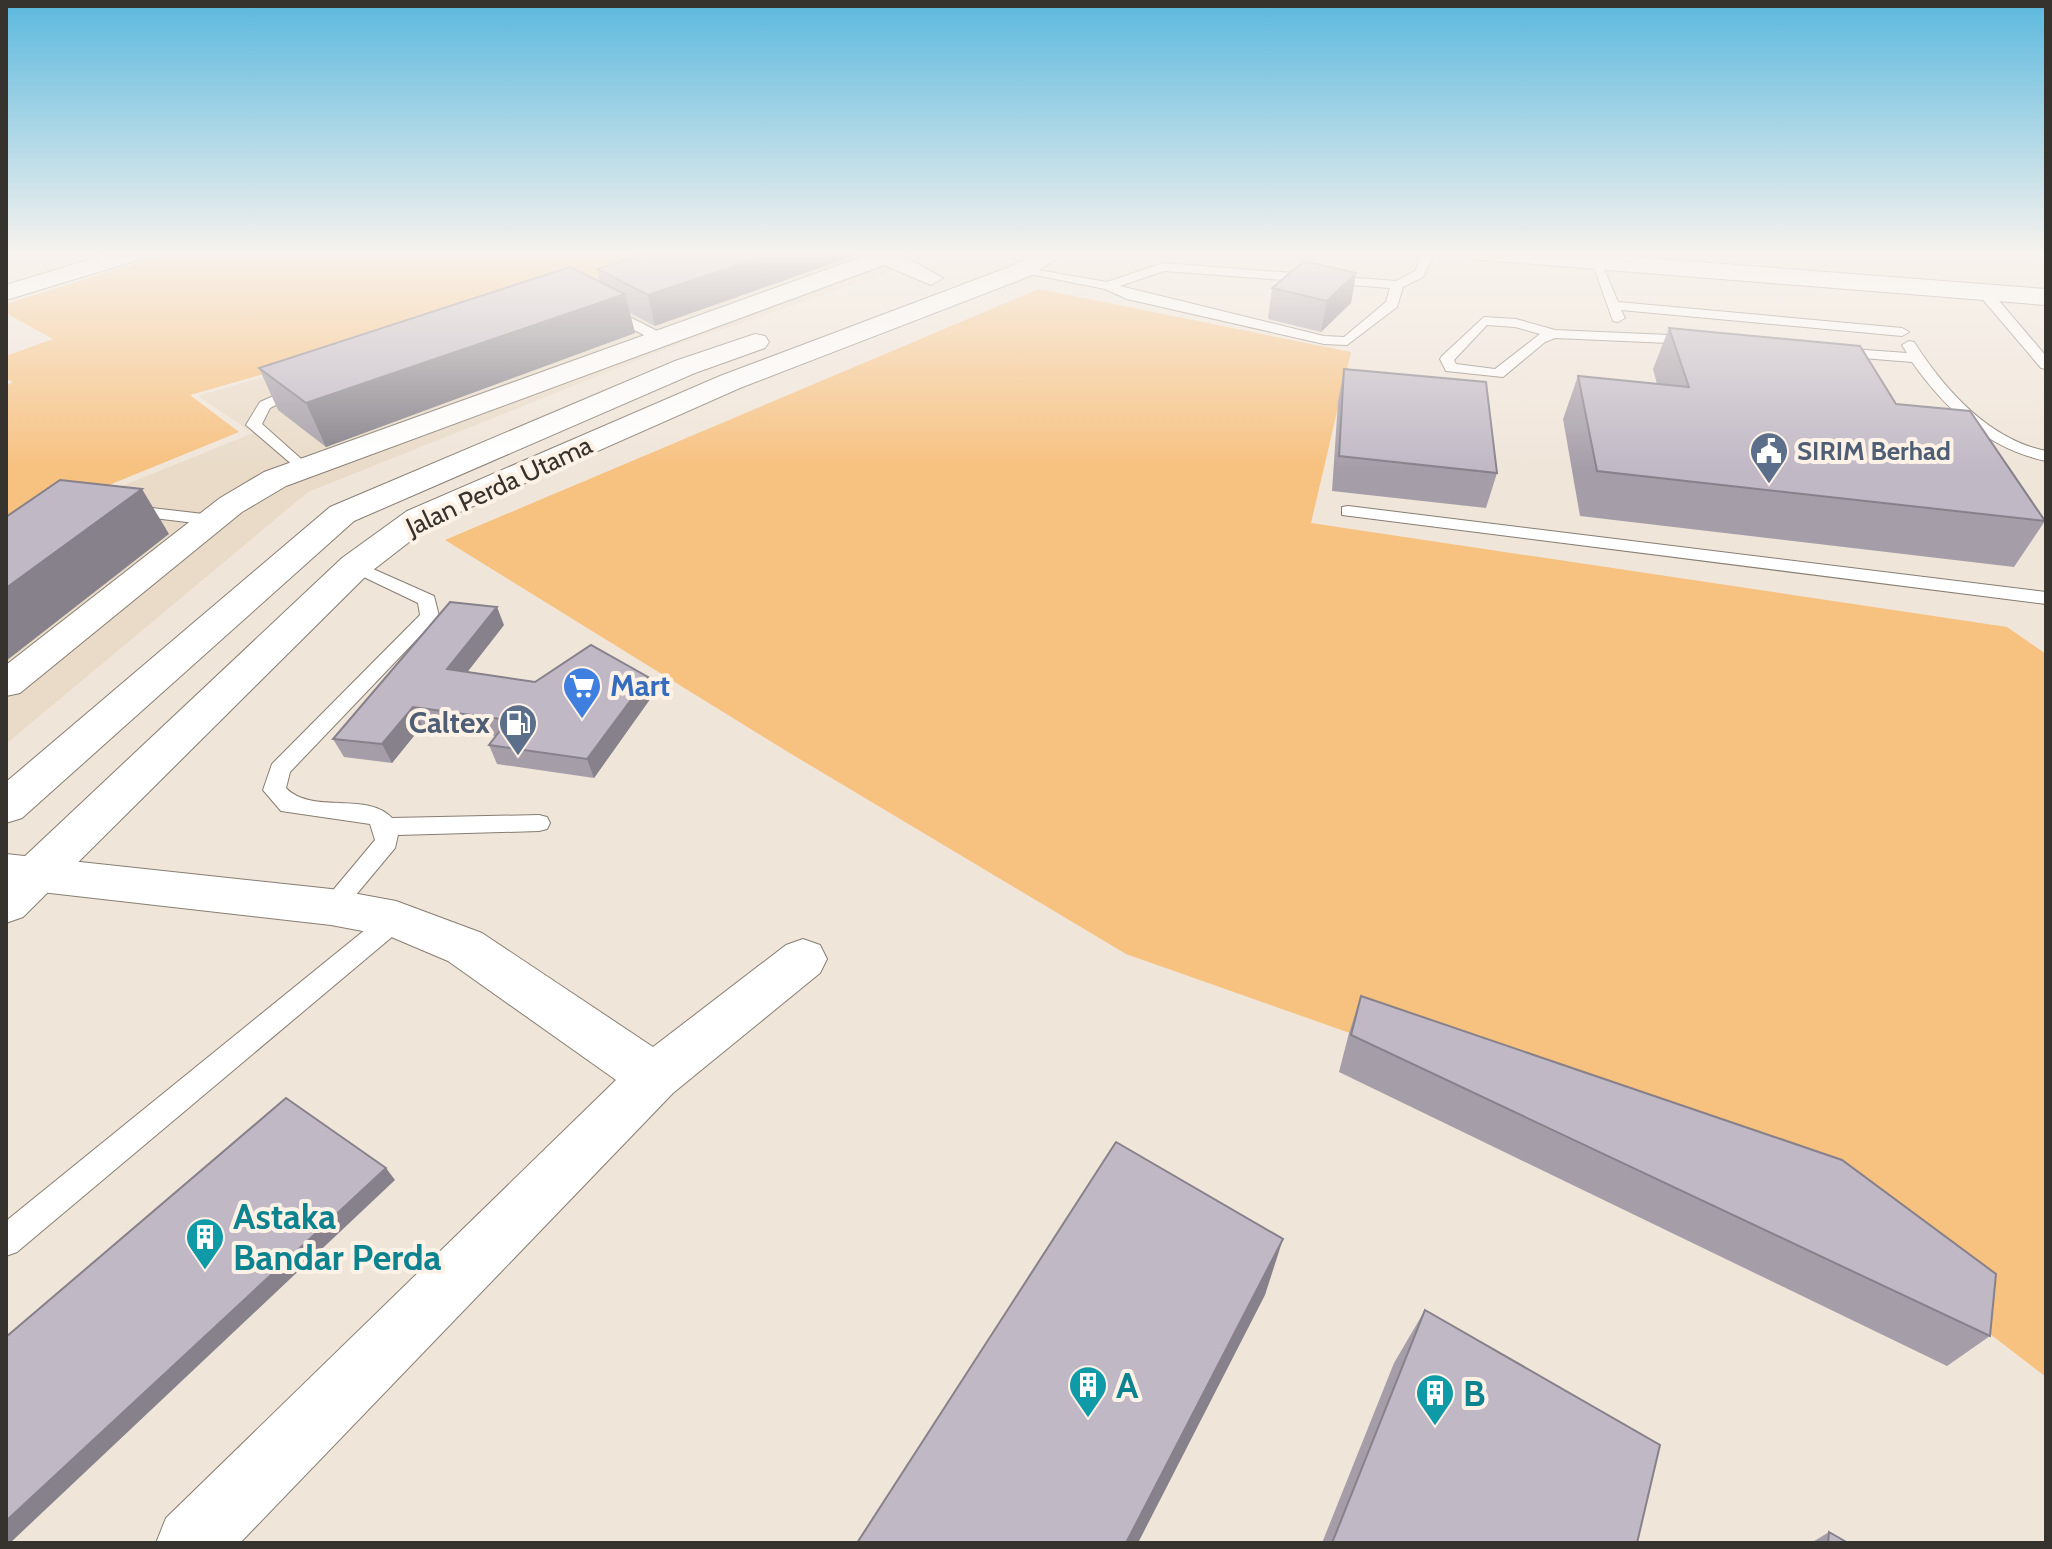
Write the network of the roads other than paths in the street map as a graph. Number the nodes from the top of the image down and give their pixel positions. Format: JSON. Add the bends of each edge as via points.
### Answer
{"nodes":[{"id":1,"x":634,"y":324,"type":"edge"},
{"id":2,"x":697,"y":324,"type":"edge"},
{"id":3,"x":803,"y":324,"type":"edge"},
{"id":4,"x":865,"y":324,"type":"edge"},
{"id":5,"x":1255,"y":324,"type":"edge"},
{"id":6,"x":1367,"y":324,"type":"edge"},
{"id":7,"x":1481,"y":324,"type":"edge"},
{"id":8,"x":1520,"y":324,"type":"edge"},
{"id":9,"x":1620,"y":324,"type":"edge"},
{"id":10,"x":1889,"y":324,"type":"edge"},
{"id":11,"x":2012,"y":324,"type":"edge"},
{"id":12,"x":1554,"y":334,"type":"junction"},
{"id":13,"x":1624,"y":334,"type":"junction"},
{"id":14,"x":2023,"y":337,"type":"junction"},
{"id":15,"x":660,"y":338,"type":"junction"},
{"id":16,"x":2046,"y":340,"type":"edge"},
{"id":17,"x":1700,"y":341,"type":"edge"},
{"id":18,"x":1823,"y":350,"type":"edge"},
{"id":19,"x":1915,"y":358,"type":"junction"},
{"id":20,"x":2046,"y":365,"type":"edge"},
{"id":21,"x":312,"y":386,"type":"edge"},
{"id":22,"x":2046,"y":456,"type":"edge"},
{"id":23,"x":302,"y":468,"type":"junction"},
{"id":24,"x":114,"y":508,"type":"edge"},
{"id":25,"x":1348,"y":511,"type":"dead end"},
{"id":26,"x":212,"y":520,"type":"junction"},
{"id":27,"x":355,"y":566,"type":"junction"},
{"id":28,"x":2046,"y":598,"type":"edge"},
{"id":29,"x":6,"y":684,"type":"edge"},
{"id":30,"x":6,"y":807,"type":"edge"},
{"id":31,"x":539,"y":823,"type":"dead end"},
{"id":32,"x":386,"y":827,"type":"junction"},
{"id":33,"x":16,"y":883,"type":"edge"},
{"id":34,"x":331,"y":907,"type":"junction"},
{"id":35,"x":396,"y":919,"type":"junction"},
{"id":36,"x":803,"y":959,"type":"dead end"},
{"id":37,"x":654,"y":1077,"type":"junction"},
{"id":38,"x":6,"y":1241,"type":"edge"},
{"id":39,"x":191,"y":1543,"type":"edge"}],
"edges":[{"from":1,"to":15,"type":"lane"},
{"from":2,"to":15,"type":"street"},
{"from":3,"to":30,"type":"street","name":"Jalan Perda Utama","via":[[685,367],[342,514]]},
{"from":4,"to":27,"type":"street","name":"Jalan Perda Utama","via":[[432,512]]},
{"from":5,"to":6,"type":"lane","via":[[1347,341]]},
{"from":7,"to":12,"type":"lane","via":[[1447,359],[1451,368],[1498,374],[1540,339]]},
{"from":8,"to":12,"type":"lane"},
{"from":9,"to":13,"type":"lane"},
{"from":10,"to":19,"type":"lane","via":[[1899,325]]},
{"from":11,"to":14,"type":"lane"},
{"from":12,"to":13,"type":"lane"},
{"from":13,"to":17,"type":"lane"},
{"from":14,"to":16,"type":"lane"},
{"from":14,"to":20,"type":"lane"},
{"from":15,"to":23,"type":"street"},
{"from":18,"to":19,"type":"lane"},
{"from":19,"to":22,"type":"lane","via":[[1968,418],[2033,455]]},
{"from":21,"to":23,"type":"lane","via":[[267,401],[254,425]]},
{"from":23,"to":26,"type":"street","via":[[252,491]]},
{"from":24,"to":26,"type":"lane"},
{"from":25,"to":28,"type":"lane"},
{"from":26,"to":29,"type":"street"},
{"from":27,"to":32,"type":"lane","via":[[427,600],[430,616],[280,769],[274,790],[289,805],[377,817]]},
{"from":27,"to":33,"type":"street","name":"Jalan Perda Utama"},
{"from":31,"to":32,"type":"lane"},
{"from":32,"to":34,"type":"lane","via":[[387,842]]},
{"from":33,"to":34,"type":"street"},
{"from":34,"to":35,"type":"street"},
{"from":35,"to":37,"type":"street","via":[[465,947]]},
{"from":35,"to":38,"type":"lane"},
{"from":36,"to":37,"type":"street"},
{"from":37,"to":39,"type":"street"}]}
